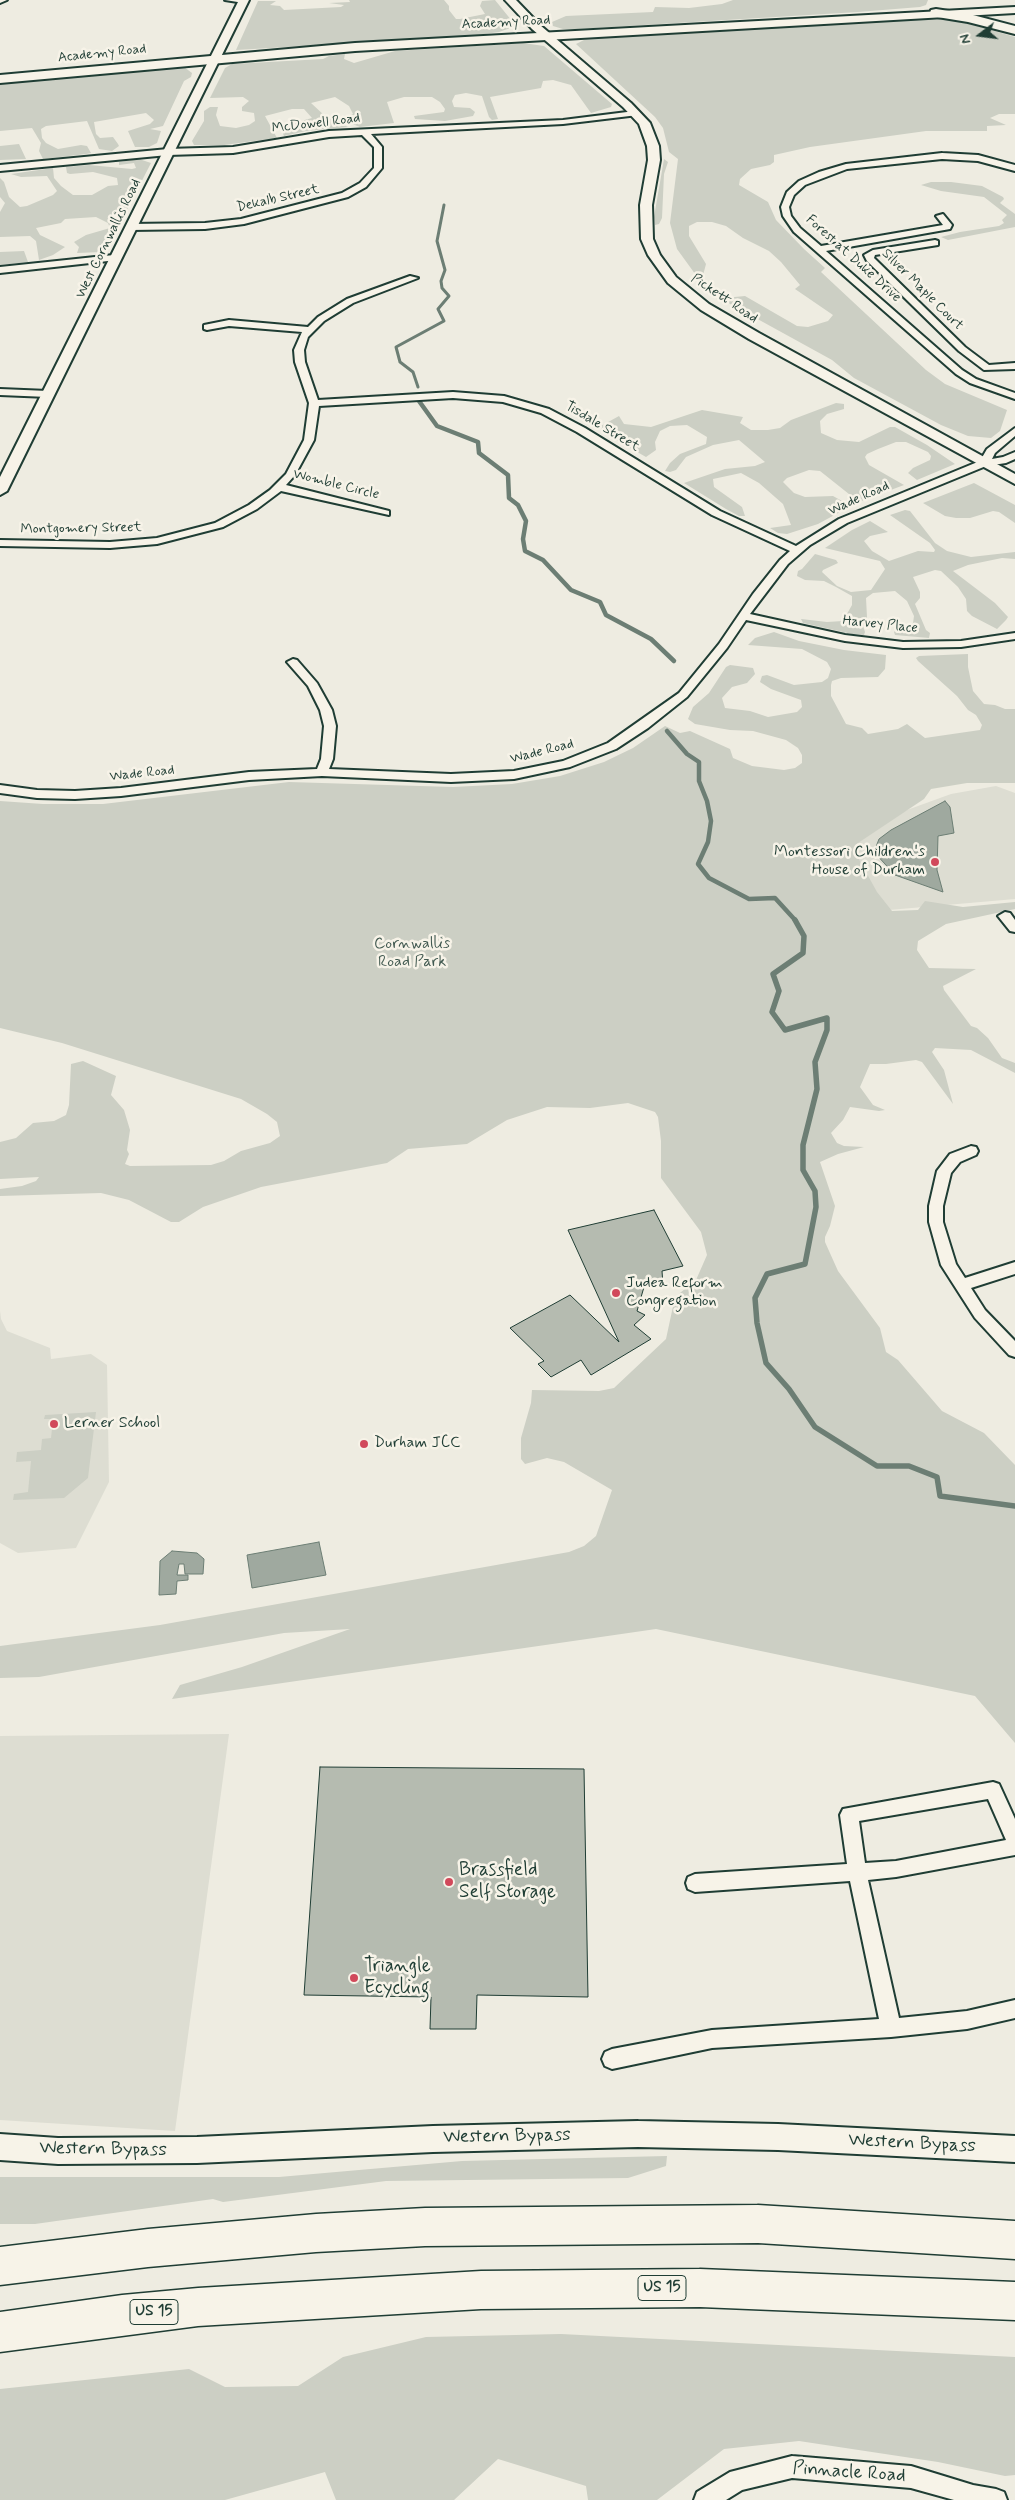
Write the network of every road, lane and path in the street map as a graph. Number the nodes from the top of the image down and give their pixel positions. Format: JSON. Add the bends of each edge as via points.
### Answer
{"nodes":[{"id":1,"x":229,"y":0,"type":"edge"},
{"id":2,"x":244,"y":0,"type":"edge"},
{"id":3,"x":510,"y":0,"type":"edge"},
{"id":4,"x":943,"y":0,"type":"edge"},
{"id":5,"x":1015,"y":10,"type":"edge"},
{"id":6,"x":996,"y":11,"type":"junction"},
{"id":7,"x":952,"y":12,"type":"junction"},
{"id":8,"x":936,"y":13,"type":"junction"},
{"id":9,"x":997,"y":25,"type":"junction"},
{"id":10,"x":1015,"y":30,"type":"edge"},
{"id":11,"x":545,"y":36,"type":"junction"},
{"id":12,"x":215,"y":58,"type":"junction"},
{"id":13,"x":0,"y":79,"type":"edge"},
{"id":14,"x":635,"y":113,"type":"junction"},
{"id":15,"x":364,"y":132,"type":"junction"},
{"id":16,"x":168,"y":152,"type":"junction"},
{"id":17,"x":0,"y":168,"type":"edge"},
{"id":18,"x":1015,"y":168,"type":"edge"},
{"id":19,"x":940,"y":216,"type":"dead end"},
{"id":20,"x":130,"y":227,"type":"junction"},
{"id":21,"x":935,"y":243,"type":"dead end"},
{"id":22,"x":820,"y":249,"type":"junction"},
{"id":23,"x":114,"y":258,"type":"junction"},
{"id":24,"x":0,"y":270,"type":"edge"},
{"id":25,"x":413,"y":278,"type":"dead end"},
{"id":26,"x":207,"y":327,"type":"dead end"},
{"id":27,"x":308,"y":330,"type":"junction"},
{"id":28,"x":1015,"y":366,"type":"edge"},
{"id":29,"x":0,"y":392,"type":"edge"},
{"id":30,"x":48,"y":394,"type":"junction"},
{"id":31,"x":1015,"y":396,"type":"edge"},
{"id":32,"x":314,"y":403,"type":"junction"},
{"id":33,"x":1014,"y":433,"type":"edge"},
{"id":34,"x":1015,"y":454,"type":"edge"},
{"id":35,"x":984,"y":463,"type":"junction"},
{"id":36,"x":1015,"y":480,"type":"edge"},
{"id":37,"x":280,"y":486,"type":"junction"},
{"id":38,"x":0,"y":490,"type":"edge"},
{"id":39,"x":385,"y":513,"type":"dead end"},
{"id":40,"x":0,"y":543,"type":"edge"},
{"id":41,"x":797,"y":550,"type":"junction"},
{"id":42,"x":743,"y":616,"type":"junction"},
{"id":43,"x":1015,"y":636,"type":"edge"},
{"id":44,"x":293,"y":662,"type":"dead end"},
{"id":45,"x":322,"y":772,"type":"junction"},
{"id":46,"x":0,"y":789,"type":"edge"},
{"id":47,"x":1005,"y":916,"type":"dead end"},
{"id":48,"x":1015,"y":928,"type":"edge"},
{"id":49,"x":970,"y":1150,"type":"dead end"},
{"id":50,"x":1015,"y":1268,"type":"edge"},
{"id":51,"x":962,"y":1285,"type":"junction"},
{"id":52,"x":1015,"y":1351,"type":"edge"},
{"id":53,"x":1015,"y":1840,"type":"edge"},
{"id":54,"x":1015,"y":1847,"type":"edge"},
{"id":55,"x":857,"y":1872,"type":"junction"},
{"id":56,"x":695,"y":1883,"type":"dead end"},
{"id":57,"x":1015,"y":2010,"type":"edge"},
{"id":58,"x":891,"y":2028,"type":"junction"},
{"id":59,"x":612,"y":2060,"type":"dead end"},
{"id":60,"x":0,"y":2147,"type":"edge"},
{"id":61,"x":1015,"y":2149,"type":"edge"},
{"id":62,"x":1015,"y":2240,"type":"edge"},
{"id":63,"x":0,"y":2266,"type":"edge"},
{"id":64,"x":1015,"y":2301,"type":"edge"},
{"id":65,"x":0,"y":2332,"type":"edge"},
{"id":66,"x":705,"y":2500,"type":"edge"},
{"id":67,"x":996,"y":2500,"type":"edge"}],
"edges":[{"from":1,"to":2,"type":"street"},
{"from":2,"to":12,"type":"street","name":"West Cornwallis Road"},
{"from":3,"to":11,"type":"street","name":"Pickett Road"},
{"from":4,"to":7,"type":"main road"},
{"from":5,"to":6,"type":"main road","name":"Academy Road"},
{"from":6,"to":7,"type":"main road","name":"Academy Road"},
{"from":6,"to":9,"type":"main road","via":[[989,17]]},
{"from":7,"to":8,"type":"main road","name":"Academy Road"},
{"from":8,"to":9,"type":"main road"},
{"from":8,"to":11,"type":"main road","name":"Academy Road"},
{"from":9,"to":10,"type":"main road"},
{"from":11,"to":12,"type":"main road","name":"Academy Road"},
{"from":11,"to":14,"type":"street","name":"Pickett Road"},
{"from":12,"to":13,"type":"main road","name":"Academy Road"},
{"from":12,"to":16,"type":"street","name":"West Cornwallis Road"},
{"from":14,"to":15,"type":"street","name":"McDowell Road","via":[[537,124]]},
{"from":14,"to":35,"type":"street","name":"Pickett Road","via":[[648,130],[653,146],[653,168],[646,205],[646,239],[672,280],[705,307],[754,336]]},
{"from":15,"to":16,"type":"street","name":"McDowell Road","via":[[233,150]]},
{"from":15,"to":20,"type":"street","name":"Dekalb Street","via":[[378,147],[378,168],[363,185],[345,195],[241,222]]},
{"from":16,"to":17,"type":"street","name":"McDowell Road"},
{"from":16,"to":20,"type":"street","name":"West Cornwallis Road"},
{"from":18,"to":22,"type":"street","name":"Forest at Duke Drive","via":[[978,158],[942,156],[846,168],[815,176],[790,194],[785,207],[797,230]]},
{"from":19,"to":22,"type":"street","via":[[947,227]]},
{"from":20,"to":23,"type":"street","name":"West Cornwallis Road"},
{"from":21,"to":28,"type":"street","name":"Silver Maple Court","via":[[869,255],[962,350],[987,368]]},
{"from":22,"to":31,"type":"street","name":"Forest at Duke Drive","via":[[958,372]]},
{"from":23,"to":24,"type":"street"},
{"from":23,"to":30,"type":"street","name":"West Cornwallis Road"},
{"from":25,"to":27,"type":"street","via":[[350,301]]},
{"from":26,"to":27,"type":"street","via":[[228,323]]},
{"from":27,"to":32,"type":"street","name":"Montgomery Street","via":[[301,341],[300,362]]},
{"from":29,"to":30,"type":"street"},
{"from":30,"to":38,"type":"street","name":"West Cornwallis Road"},
{"from":32,"to":37,"type":"street","name":"Montgomery Street","via":[[309,440],[290,475]]},
{"from":32,"to":41,"type":"street","name":"Tisdale Street","via":[[444,395],[514,402],[560,417],[716,513]]},
{"from":33,"to":35,"type":"street","via":[[991,451]]},
{"from":34,"to":35,"type":"street","via":[[1006,460]]},
{"from":35,"to":36,"type":"street","name":"Pickett Road"},
{"from":35,"to":41,"type":"street","name":"Wade Road","via":[[858,514]]},
{"from":37,"to":39,"type":"street","name":"Womble Circle"},
{"from":37,"to":40,"type":"street","name":"Montgomery Street","via":[[240,515],[210,528],[171,538],[110,545]]},
{"from":41,"to":42,"type":"street","name":"Wade Road"},
{"from":42,"to":43,"type":"street","name":"Harvey Place","via":[[845,638],[903,645],[961,644]]},
{"from":42,"to":45,"type":"street","name":"Wade Road","via":[[724,646],[683,695],[612,746],[590,755],[553,768],[485,778]]},
{"from":44,"to":45,"type":"street","via":[[313,685],[326,710],[330,726],[327,759]]},
{"from":45,"to":46,"type":"street","name":"Wade Road","via":[[250,776],[102,793],[56,795]]},
{"from":47,"to":48,"type":"street"},
{"from":49,"to":51,"type":"street","via":[[955,1158],[944,1171],[936,1206],[936,1222],[943,1250]]},
{"from":50,"to":51,"type":"street"},
{"from":51,"to":52,"type":"street","via":[[980,1314]]},
{"from":53,"to":55,"type":"street","via":[[993,1790],[849,1815]]},
{"from":54,"to":55,"type":"street","via":[[896,1869]]},
{"from":55,"to":56,"type":"street"},
{"from":55,"to":58,"type":"street"},
{"from":57,"to":58,"type":"street","via":[[967,2020]]},
{"from":58,"to":59,"type":"street","via":[[712,2039]]},
{"from":60,"to":61,"type":"street","name":"Western Bypass","via":[[58,2151],[197,2150],[638,2134],[778,2137]]},
{"from":62,"to":63,"type":"highway","via":[[758,2224],[435,2227],[267,2237]]},
{"from":64,"to":65,"type":"highway","number":"US 15","via":[[700,2288],[481,2290],[198,2307]]},
{"from":66,"to":67,"type":"street","name":"Pinnacle Road","via":[[738,2480],[792,2467],[912,2477]]}]}
